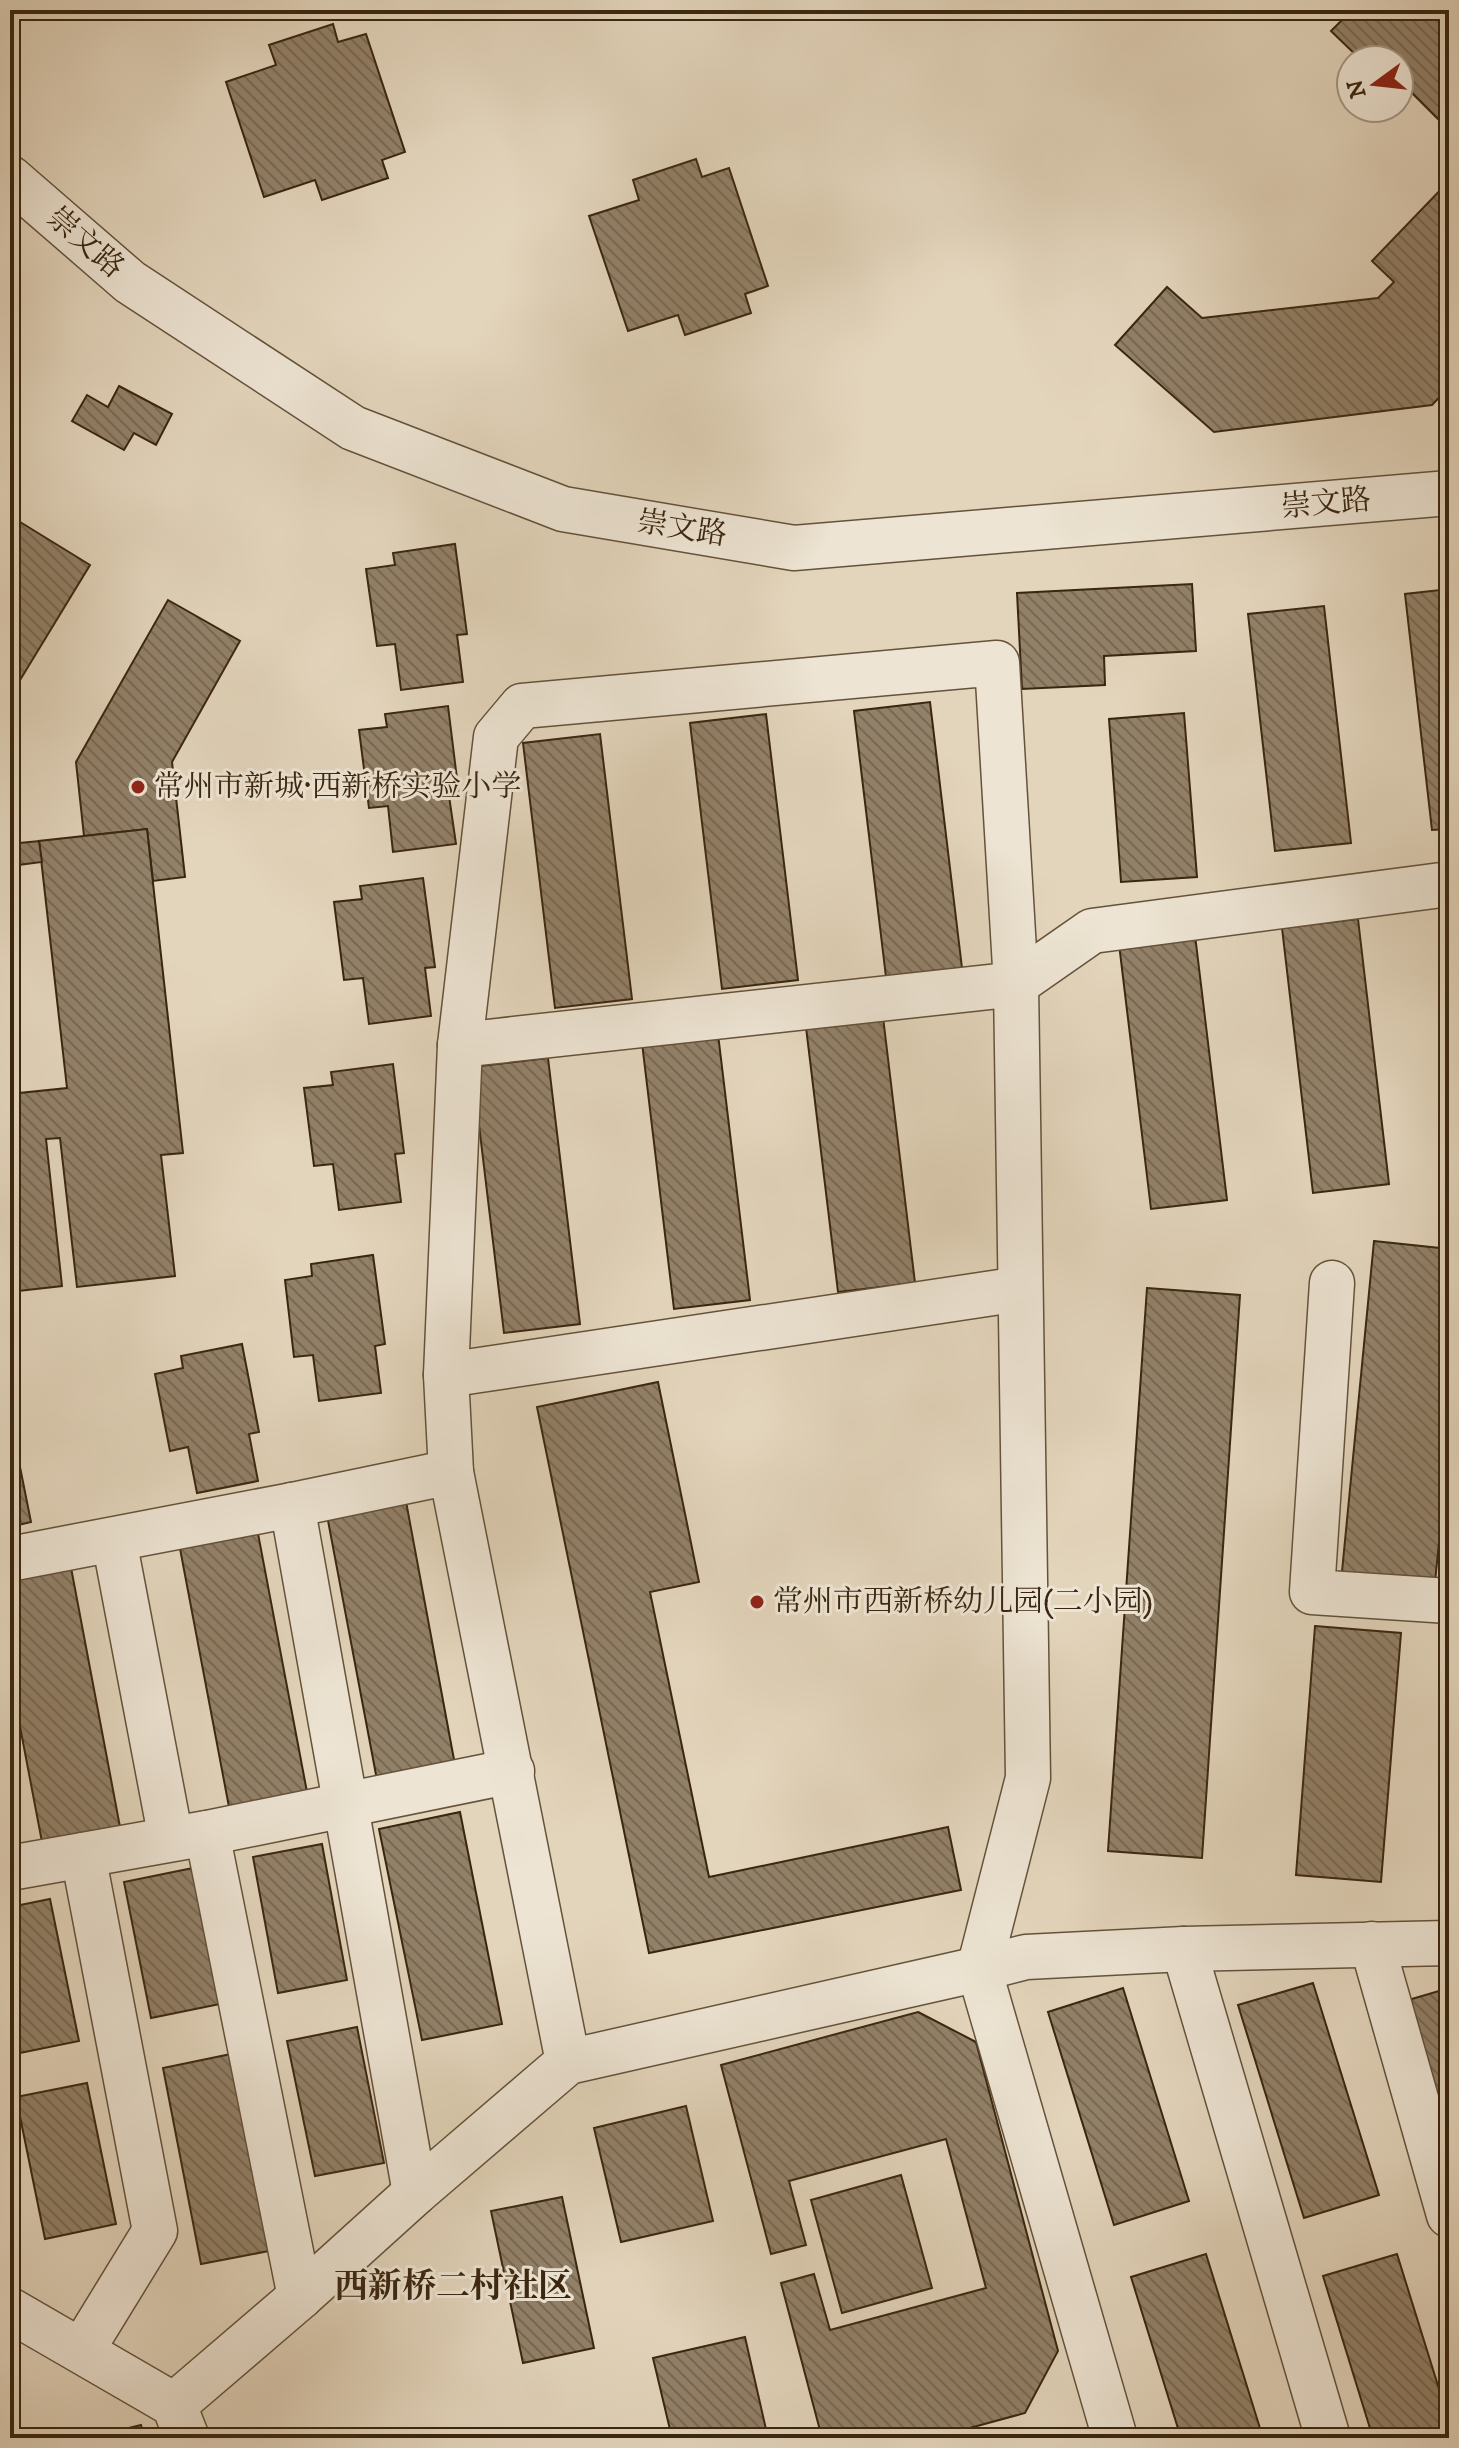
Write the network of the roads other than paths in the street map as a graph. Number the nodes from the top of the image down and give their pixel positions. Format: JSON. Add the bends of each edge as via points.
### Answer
{"nodes":[{"id":1,"x":10,"y":178,"type":"edge"},
{"id":2,"x":1449,"y":493,"type":"edge"},
{"id":3,"x":1449,"y":884,"type":"edge"},
{"id":4,"x":1016,"y":984,"type":"junction"},
{"id":5,"x":460,"y":1045,"type":"junction"},
{"id":6,"x":1332,"y":1283,"type":"dead end"},
{"id":7,"x":1020,"y":1289,"type":"junction"},
{"id":8,"x":446,"y":1375,"type":"junction"},
{"id":9,"x":451,"y":1472,"type":"junction"},
{"id":10,"x":292,"y":1505,"type":"junction"},
{"id":11,"x":114,"y":1540,"type":"junction"},
{"id":12,"x":10,"y":1559,"type":"edge"},
{"id":13,"x":1449,"y":1601,"type":"edge"},
{"id":14,"x":512,"y":1771,"type":"junction"},
{"id":15,"x":347,"y":1806,"type":"junction"},
{"id":16,"x":189,"y":1836,"type":"junction"},
{"id":17,"x":83,"y":1855,"type":"junction"},
{"id":18,"x":10,"y":1868,"type":"edge"},
{"id":19,"x":1449,"y":1943,"type":"edge"},
{"id":20,"x":1372,"y":1944,"type":"junction"},
{"id":21,"x":1184,"y":1949,"type":"junction"},
{"id":22,"x":979,"y":1969,"type":"junction"},
{"id":23,"x":568,"y":2062,"type":"junction"},
{"id":24,"x":415,"y":2193,"type":"junction"},
{"id":25,"x":1449,"y":2215,"type":"edge"},
{"id":26,"x":300,"y":2297,"type":"junction"},
{"id":27,"x":10,"y":2309,"type":"edge"},
{"id":28,"x":82,"y":2350,"type":"junction"},
{"id":29,"x":180,"y":2422,"type":"edge"},
{"id":30,"x":1115,"y":2438,"type":"edge"},
{"id":31,"x":1328,"y":2438,"type":"edge"}],
"edges":[{"from":1,"to":2,"type":"street","name":"崇文路","via":[[130,282],[353,428],[563,509],[794,548]]},
{"from":3,"to":4,"type":"street","via":[[1092,931]]},
{"from":4,"to":5,"type":"street"},
{"from":4,"to":5,"type":"street","via":[[997,663],[522,706],[496,737]]},
{"from":4,"to":7,"type":"street"},
{"from":5,"to":8,"type":"street"},
{"from":6,"to":13,"type":"street","via":[[1312,1592]]},
{"from":7,"to":8,"type":"street"},
{"from":7,"to":22,"type":"street","via":[[1028,1778]]},
{"from":8,"to":9,"type":"street"},
{"from":9,"to":10,"type":"street"},
{"from":9,"to":14,"type":"street"},
{"from":10,"to":11,"type":"street"},
{"from":10,"to":15,"type":"street"},
{"from":11,"to":12,"type":"street"},
{"from":11,"to":16,"type":"street"},
{"from":14,"to":15,"type":"street"},
{"from":14,"to":23,"type":"street"},
{"from":15,"to":16,"type":"street"},
{"from":15,"to":24,"type":"street"},
{"from":16,"to":17,"type":"street"},
{"from":16,"to":26,"type":"street"},
{"from":17,"to":18,"type":"street"},
{"from":17,"to":28,"type":"street","via":[[155,2231]]},
{"from":19,"to":20,"type":"street"},
{"from":20,"to":21,"type":"street"},
{"from":20,"to":25,"type":"street"},
{"from":21,"to":22,"type":"street","via":[[1026,1957]]},
{"from":21,"to":31,"type":"street"},
{"from":22,"to":23,"type":"street"},
{"from":22,"to":30,"type":"street"},
{"from":23,"to":24,"type":"street"},
{"from":24,"to":26,"type":"street"},
{"from":26,"to":29,"type":"street"},
{"from":27,"to":28,"type":"street"},
{"from":28,"to":29,"type":"street"}]}
